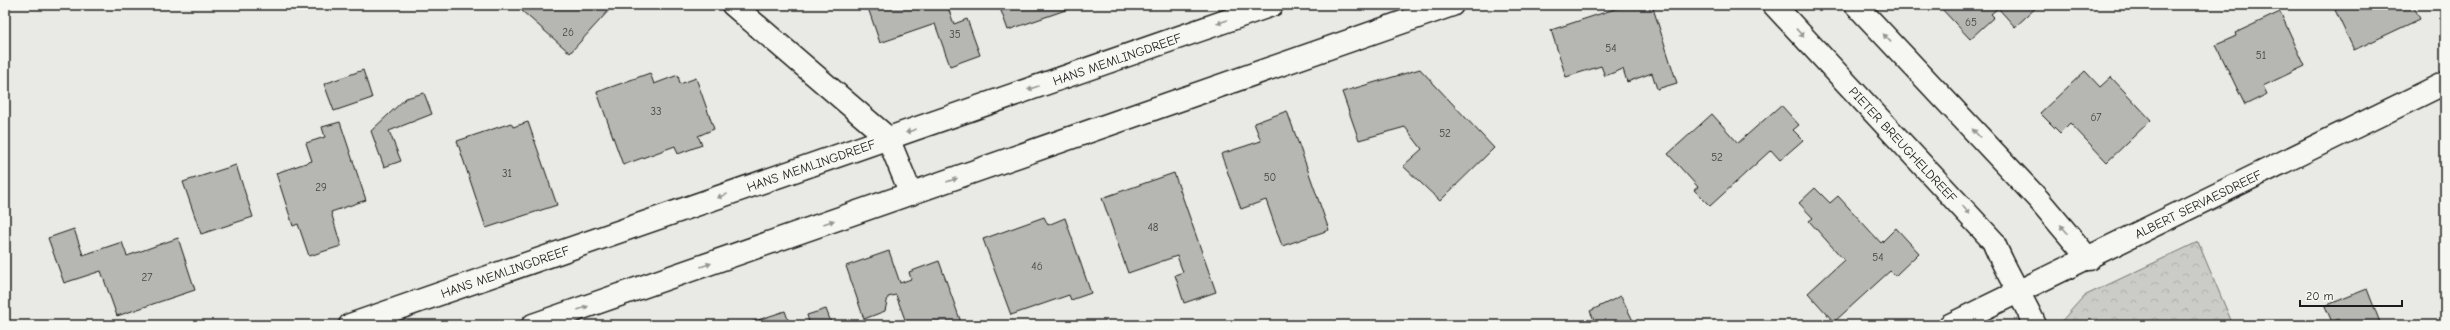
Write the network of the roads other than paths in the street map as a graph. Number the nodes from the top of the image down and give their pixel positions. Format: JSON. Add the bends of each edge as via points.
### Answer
{"nodes":[{"id":1,"x":1272,"y":5,"type":"edge"},
{"id":2,"x":1452,"y":5,"type":"edge"},
{"id":3,"x":1774,"y":5,"type":"edge"},
{"id":4,"x":1856,"y":5,"type":"edge"},
{"id":5,"x":742,"y":8,"type":"edge"},
{"id":6,"x":2445,"y":83,"type":"edge"},
{"id":7,"x":888,"y":138,"type":"junction"},
{"id":8,"x":911,"y":194,"type":"junction"},
{"id":9,"x":2089,"y":259,"type":"junction"},
{"id":10,"x":2020,"y":292,"type":"junction"},
{"id":11,"x":350,"y":325,"type":"edge"},
{"id":12,"x":533,"y":325,"type":"edge"},
{"id":13,"x":1950,"y":325,"type":"edge"},
{"id":14,"x":2035,"y":325,"type":"edge"}],
"edges":[{"from":1,"to":7,"type":"street","name":"HANS MEMLINGDREEF","one_way":true},
{"from":8,"to":2,"type":"street","one_way":true},
{"from":3,"to":10,"type":"street","name":"PIETER BREUGHELDREEF","one_way":true,"via":[[1993,241],[2005,271]]},
{"from":9,"to":4,"type":"street","one_way":true,"via":[[2039,200]]},
{"from":5,"to":7,"type":"street"},
{"from":6,"to":9,"type":"street","name":"ALBERT SERVAESDREEF"},
{"from":7,"to":8,"type":"street"},
{"from":7,"to":11,"type":"street","name":"HANS MEMLINGDREEF","one_way":true},
{"from":12,"to":8,"type":"street","one_way":true},
{"from":9,"to":10,"type":"street","name":"ALBERT SERVAESDREEF"},
{"from":10,"to":13,"type":"street","name":"ALBERT SERVAESDREEF"},
{"from":10,"to":14,"type":"street","name":"PIETER BREUGHELDREEF"}]}
